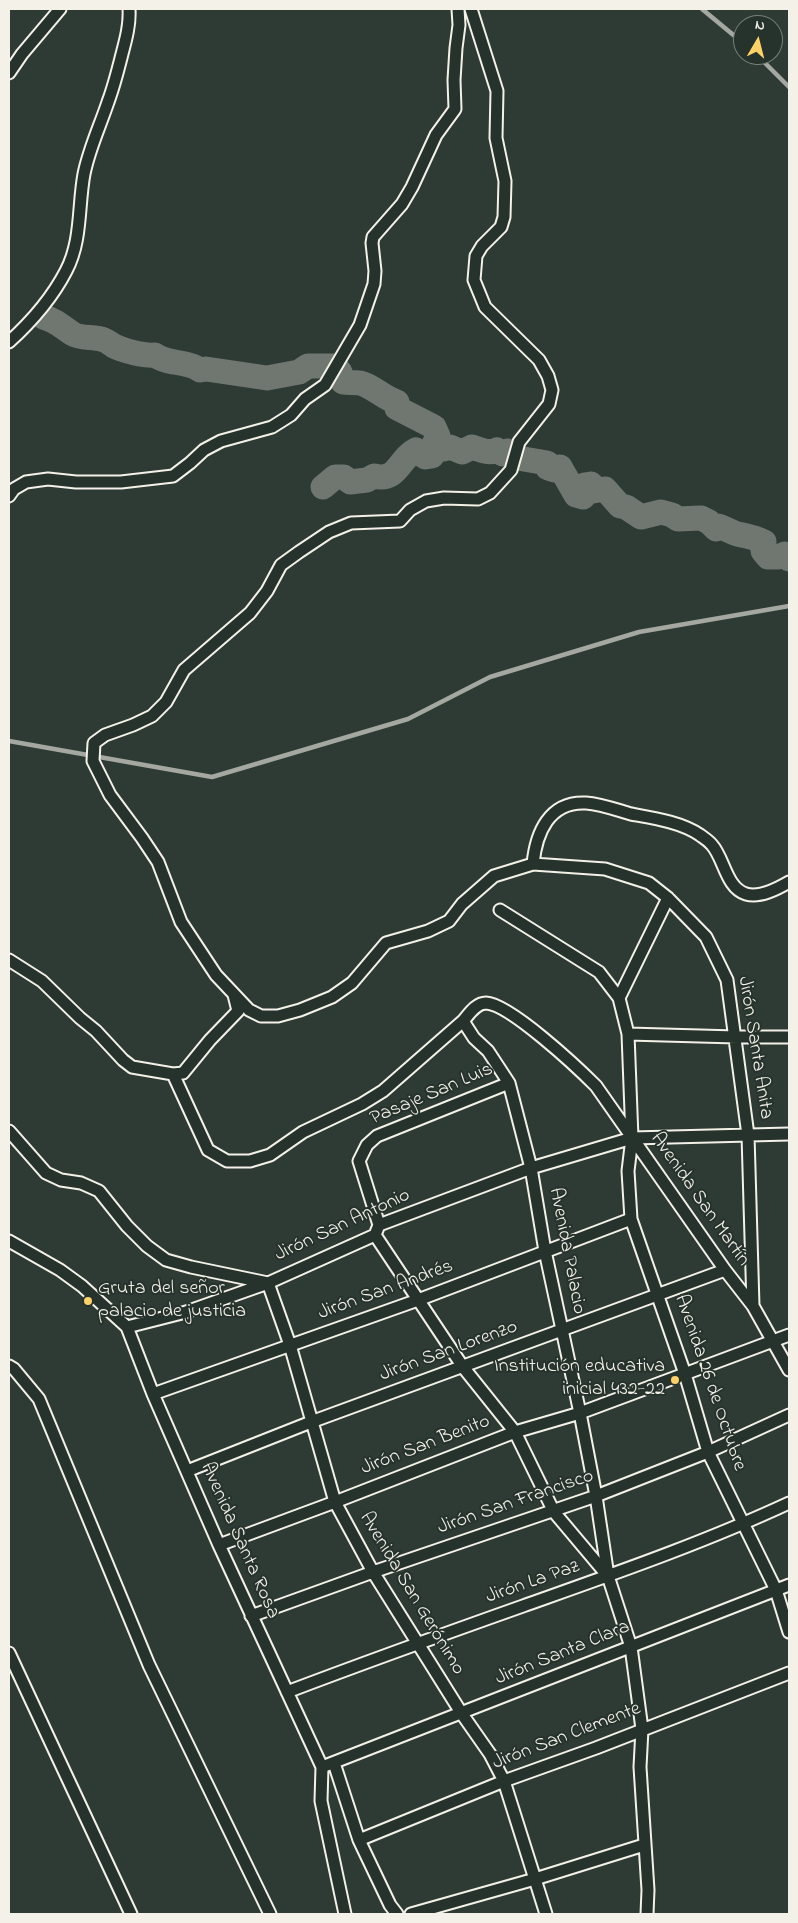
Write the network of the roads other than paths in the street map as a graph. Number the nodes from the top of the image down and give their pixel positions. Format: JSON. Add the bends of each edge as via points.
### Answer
{"nodes":[{"id":1,"x":60,"y":9,"type":"edge"},
{"id":2,"x":129,"y":9,"type":"edge"},
{"id":3,"x":458,"y":9,"type":"edge"},
{"id":4,"x":471,"y":9,"type":"edge"},
{"id":5,"x":9,"y":73,"type":"edge"},
{"id":6,"x":9,"y":342,"type":"edge"},
{"id":7,"x":9,"y":496,"type":"edge"},
{"id":8,"x":533,"y":864,"type":"junction"},
{"id":9,"x":789,"y":882,"type":"edge"},
{"id":10,"x":668,"y":898,"type":"junction"},
{"id":11,"x":500,"y":910,"type":"dead end"},
{"id":12,"x":9,"y":960,"type":"edge"},
{"id":13,"x":233,"y":994,"type":"junction"},
{"id":14,"x":619,"y":998,"type":"junction"},
{"id":15,"x":463,"y":1021,"type":"junction"},
{"id":16,"x":628,"y":1034,"type":"junction"},
{"id":17,"x":736,"y":1037,"type":"junction"},
{"id":18,"x":789,"y":1037,"type":"edge"},
{"id":19,"x":173,"y":1074,"type":"junction"},
{"id":20,"x":510,"y":1082,"type":"junction"},
{"id":21,"x":9,"y":1131,"type":"edge"},
{"id":22,"x":789,"y":1134,"type":"edge"},
{"id":23,"x":748,"y":1135,"type":"junction"},
{"id":24,"x":632,"y":1138,"type":"junction"},
{"id":25,"x":531,"y":1168,"type":"junction"},
{"id":26,"x":630,"y":1220,"type":"junction"},
{"id":27,"x":377,"y":1230,"type":"junction"},
{"id":28,"x":9,"y":1240,"type":"edge"},
{"id":29,"x":545,"y":1252,"type":"junction"},
{"id":30,"x":725,"y":1270,"type":"junction"},
{"id":31,"x":268,"y":1282,"type":"junction"},
{"id":32,"x":658,"y":1296,"type":"junction"},
{"id":33,"x":418,"y":1300,"type":"junction"},
{"id":34,"x":753,"y":1306,"type":"junction"},
{"id":35,"x":127,"y":1327,"type":"junction"},
{"id":36,"x":562,"y":1331,"type":"junction"},
{"id":37,"x":789,"y":1335,"type":"edge"},
{"id":38,"x":772,"y":1340,"type":"junction"},
{"id":39,"x":290,"y":1345,"type":"junction"},
{"id":40,"x":9,"y":1366,"type":"edge"},
{"id":41,"x":463,"y":1367,"type":"junction"},
{"id":42,"x":789,"y":1370,"type":"edge"},
{"id":43,"x":685,"y":1374,"type":"junction"},
{"id":44,"x":154,"y":1394,"type":"junction"},
{"id":45,"x":580,"y":1413,"type":"junction"},
{"id":46,"x":789,"y":1415,"type":"edge"},
{"id":47,"x":311,"y":1422,"type":"junction"},
{"id":48,"x":515,"y":1432,"type":"junction"},
{"id":49,"x":708,"y":1452,"type":"junction"},
{"id":50,"x":186,"y":1471,"type":"junction"},
{"id":51,"x":596,"y":1496,"type":"junction"},
{"id":52,"x":335,"y":1502,"type":"junction"},
{"id":53,"x":789,"y":1503,"type":"edge"},
{"id":54,"x":554,"y":1512,"type":"junction"},
{"id":55,"x":743,"y":1524,"type":"junction"},
{"id":56,"x":219,"y":1545,"type":"junction"},
{"id":57,"x":373,"y":1572,"type":"junction"},
{"id":58,"x":608,"y":1576,"type":"junction"},
{"id":59,"x":789,"y":1585,"type":"edge"},
{"id":60,"x":776,"y":1590,"type":"junction"},
{"id":61,"x":251,"y":1616,"type":"junction"},
{"id":62,"x":789,"y":1632,"type":"edge"},
{"id":63,"x":417,"y":1643,"type":"junction"},
{"id":64,"x":631,"y":1646,"type":"junction"},
{"id":65,"x":9,"y":1653,"type":"edge"},
{"id":66,"x":789,"y":1674,"type":"edge"},
{"id":67,"x":288,"y":1692,"type":"junction"},
{"id":68,"x":462,"y":1714,"type":"junction"},
{"id":69,"x":642,"y":1729,"type":"junction"},
{"id":70,"x":334,"y":1763,"type":"junction"},
{"id":71,"x":322,"y":1767,"type":"junction"},
{"id":72,"x":504,"y":1781,"type":"junction"},
{"id":73,"x":360,"y":1840,"type":"junction"},
{"id":74,"x":644,"y":1845,"type":"junction"},
{"id":75,"x":535,"y":1879,"type":"junction"},
{"id":76,"x":131,"y":1914,"type":"edge"},
{"id":77,"x":270,"y":1914,"type":"edge"},
{"id":78,"x":345,"y":1914,"type":"edge"},
{"id":79,"x":396,"y":1914,"type":"edge"},
{"id":80,"x":411,"y":1914,"type":"edge"},
{"id":81,"x":546,"y":1914,"type":"edge"},
{"id":82,"x":647,"y":1914,"type":"edge"}],
"edges":[{"from":1,"to":5,"type":"street"},
{"from":2,"to":6,"type":"street","via":[[128,28],[109,101],[94,138],[84,176],[71,262],[33,320]]},
{"from":3,"to":7,"type":"street","via":[[455,108],[436,135],[402,204],[373,237],[375,272],[371,292],[360,325],[325,385],[272,427],[222,441],[204,450],[173,476],[121,482],[48,479],[26,482]]},
{"from":4,"to":13,"type":"street","via":[[497,91],[496,138],[505,181],[501,227],[476,256],[474,280],[485,307],[538,360],[548,376],[552,390],[549,404],[519,442],[511,470],[490,493],[478,499],[426,501],[410,510],[400,521],[351,523],[329,532],[281,565],[267,592],[250,613],[184,670],[166,702],[152,716],[105,734],[94,743],[93,761],[110,795],[158,862],[181,922],[216,975]]},
{"from":8,"to":9,"type":"street","via":[[539,834],[555,811],[586,803],[660,820],[698,834],[712,845],[733,885],[746,894],[770,893]]},
{"from":8,"to":10,"type":"street","name":"Jirón Santa Anita","via":[[605,868],[649,883]]},
{"from":8,"to":13,"type":"street","via":[[494,876],[462,904],[449,921],[428,931],[386,943],[352,983],[300,1010],[278,1016],[261,1016],[249,1010]]},
{"from":10,"to":14,"type":"street"},
{"from":10,"to":17,"type":"street","name":"Jirón Santa Anita","via":[[706,937],[727,980]]},
{"from":11,"to":14,"type":"street","via":[[599,972]]},
{"from":12,"to":19,"type":"street","via":[[42,981],[132,1067]]},
{"from":13,"to":19,"type":"street","via":[[238,1011],[183,1072]]},
{"from":14,"to":16,"type":"street","name":"Avenida San Martín"},
{"from":15,"to":19,"type":"street","via":[[383,1091],[303,1132],[270,1155],[250,1161],[227,1161],[208,1150]]},
{"from":15,"to":20,"type":"street","name":"Avenida Palacio"},
{"from":15,"to":24,"type":"street","via":[[478,1005],[487,1003],[510,1013],[571,1061],[596,1086]]},
{"from":16,"to":17,"type":"street"},
{"from":16,"to":24,"type":"street","name":"Avenida San Martín"},
{"from":17,"to":18,"type":"street"},
{"from":17,"to":23,"type":"street","name":"Jirón Santa Anita"},
{"from":20,"to":25,"type":"street","name":"Avenida Palacio"},
{"from":20,"to":27,"type":"street","name":"Pasaje San Luis","via":[[377,1136],[367,1145],[359,1162]]},
{"from":21,"to":31,"type":"street","via":[[46,1173],[99,1191],[127,1226],[166,1260]]},
{"from":22,"to":23,"type":"street","name":"Jirón San Antonio"},
{"from":23,"to":24,"type":"street","name":"Jirón San Antonio"},
{"from":23,"to":34,"type":"street","name":"Jirón Santa Anita"},
{"from":24,"to":25,"type":"street","name":"Jirón San Antonio"},
{"from":24,"to":26,"type":"street","name":"Avenida 26 de Octubre","via":[[628,1171]]},
{"from":24,"to":30,"type":"street","name":"Avenida San Martín"},
{"from":25,"to":27,"type":"street","name":"Jirón San Antonio"},
{"from":25,"to":29,"type":"street","name":"Avenida Palacio"},
{"from":26,"to":29,"type":"street","name":"Jirón San Andrés"},
{"from":26,"to":32,"type":"street","name":"Avenida 26 de Octubre"},
{"from":27,"to":31,"type":"street","name":"Jirón San Antonio"},
{"from":27,"to":33,"type":"street","name":"Pasaje San Luis"},
{"from":28,"to":35,"type":"street","via":[[82,1286]]},
{"from":29,"to":33,"type":"street","name":"Jirón San Andrés"},
{"from":29,"to":36,"type":"street","name":"Avenida Palacio"},
{"from":30,"to":32,"type":"street","name":"Jirón San Lorenzo"},
{"from":30,"to":34,"type":"street","name":"Avenida San Martín"},
{"from":31,"to":35,"type":"street","name":"Jirón San Antonio","via":[[186,1312]]},
{"from":31,"to":39,"type":"street","name":"Avenida San Gerónimo"},
{"from":32,"to":36,"type":"street","name":"Jirón San Lorenzo"},
{"from":32,"to":43,"type":"street","name":"Avenida 26 de Octubre"},
{"from":33,"to":39,"type":"street","name":"Jirón San Andrés"},
{"from":33,"to":41,"type":"street","name":"Pasaje San Luis"},
{"from":34,"to":38,"type":"street","name":"Avenida San Martín"},
{"from":35,"to":44,"type":"street","name":"Avenida Santa Rosa"},
{"from":36,"to":41,"type":"street","name":"Jirón San Lorenzo"},
{"from":36,"to":45,"type":"street","name":"Avenida Palacio"},
{"from":37,"to":38,"type":"street","name":"Jirón San Benito"},
{"from":38,"to":42,"type":"street","name":"Avenida San Martín"},
{"from":38,"to":43,"type":"street","name":"Jirón San Benito"},
{"from":39,"to":44,"type":"street","name":"Jirón San Andrés"},
{"from":39,"to":47,"type":"street","name":"Avenida San Gerónimo"},
{"from":40,"to":77,"type":"street","via":[[38,1399],[149,1665]]},
{"from":41,"to":47,"type":"street","name":"Jirón San Lorenzo"},
{"from":41,"to":48,"type":"street","name":"Pasaje San Luis"},
{"from":43,"to":45,"type":"street","name":"Jirón San Benito"},
{"from":43,"to":49,"type":"street","name":"Avenida 26 de Octubre"},
{"from":44,"to":50,"type":"street","name":"Avenida Santa Rosa"},
{"from":45,"to":48,"type":"street","name":"Jirón San Benito"},
{"from":45,"to":51,"type":"street","name":"Avenida Palacio"},
{"from":46,"to":49,"type":"street","name":"Jirón San Francisco"},
{"from":47,"to":50,"type":"street","name":"Jirón San Lorenzo"},
{"from":47,"to":52,"type":"street","name":"Avenida San Gerónimo"},
{"from":48,"to":52,"type":"street","name":"Jirón San Benito"},
{"from":48,"to":54,"type":"street","name":"Pasaje San Luis"},
{"from":49,"to":51,"type":"street","name":"Jirón San Francisco"},
{"from":49,"to":55,"type":"street","name":"Avenida 26 de Octubre"},
{"from":50,"to":56,"type":"street","name":"Avenida Santa Rosa"},
{"from":51,"to":54,"type":"street","name":"Jirón San Francisco"},
{"from":51,"to":58,"type":"street","name":"Avenida Palacio"},
{"from":52,"to":56,"type":"street","name":"Jirón San Benito"},
{"from":52,"to":57,"type":"street","name":"Avenida San Gerónimo"},
{"from":53,"to":55,"type":"street","name":"Jirón La Paz"},
{"from":54,"to":57,"type":"street","name":"Jirón San Francisco"},
{"from":54,"to":58,"type":"street","name":"Pasaje San Luis"},
{"from":55,"to":58,"type":"street","name":"Jirón La Paz"},
{"from":55,"to":60,"type":"street","name":"Avenida 26 de Octubre"},
{"from":56,"to":61,"type":"street","name":"Avenida Santa Rosa"},
{"from":57,"to":61,"type":"street","name":"Jirón San Francisco"},
{"from":57,"to":63,"type":"street","name":"Avenida San Gerónimo"},
{"from":58,"to":63,"type":"street","name":"Jirón La Paz"},
{"from":58,"to":64,"type":"street","name":"Avenida Palacio"},
{"from":59,"to":60,"type":"street","name":"Jirón Santa Clara"},
{"from":60,"to":62,"type":"street","name":"Avenida 26 de Octubre"},
{"from":60,"to":64,"type":"street","name":"Jirón Santa Clara"},
{"from":61,"to":67,"type":"street","name":"Avenida Santa Rosa"},
{"from":63,"to":67,"type":"street","name":"Jirón La Paz"},
{"from":63,"to":68,"type":"street","name":"Avenida San Gerónimo"},
{"from":64,"to":68,"type":"street","name":"Jirón Santa Clara"},
{"from":64,"to":69,"type":"street","name":"Avenida Palacio"},
{"from":65,"to":76,"type":"street"},
{"from":66,"to":69,"type":"street","name":"Jirón San Clemente"},
{"from":67,"to":71,"type":"street","name":"Avenida Santa Rosa"},
{"from":68,"to":70,"type":"street","name":"Jirón Santa Clara"},
{"from":68,"to":72,"type":"street","name":"Avenida San Gerónimo"},
{"from":69,"to":72,"type":"street","name":"Jirón San Clemente"},
{"from":69,"to":74,"type":"street","via":[[640,1767]]},
{"from":70,"to":71,"type":"street","name":"Jirón Santa Clara"},
{"from":70,"to":73,"type":"street"},
{"from":71,"to":78,"type":"street","via":[[321,1801]]},
{"from":72,"to":73,"type":"street","name":"Jirón San Clemente"},
{"from":72,"to":75,"type":"street","name":"Avenida San Gerónimo"},
{"from":73,"to":79,"type":"street"},
{"from":74,"to":75,"type":"street"},
{"from":74,"to":82,"type":"street"},
{"from":75,"to":80,"type":"street"},
{"from":75,"to":81,"type":"street","name":"Avenida San Gerónimo"}]}
